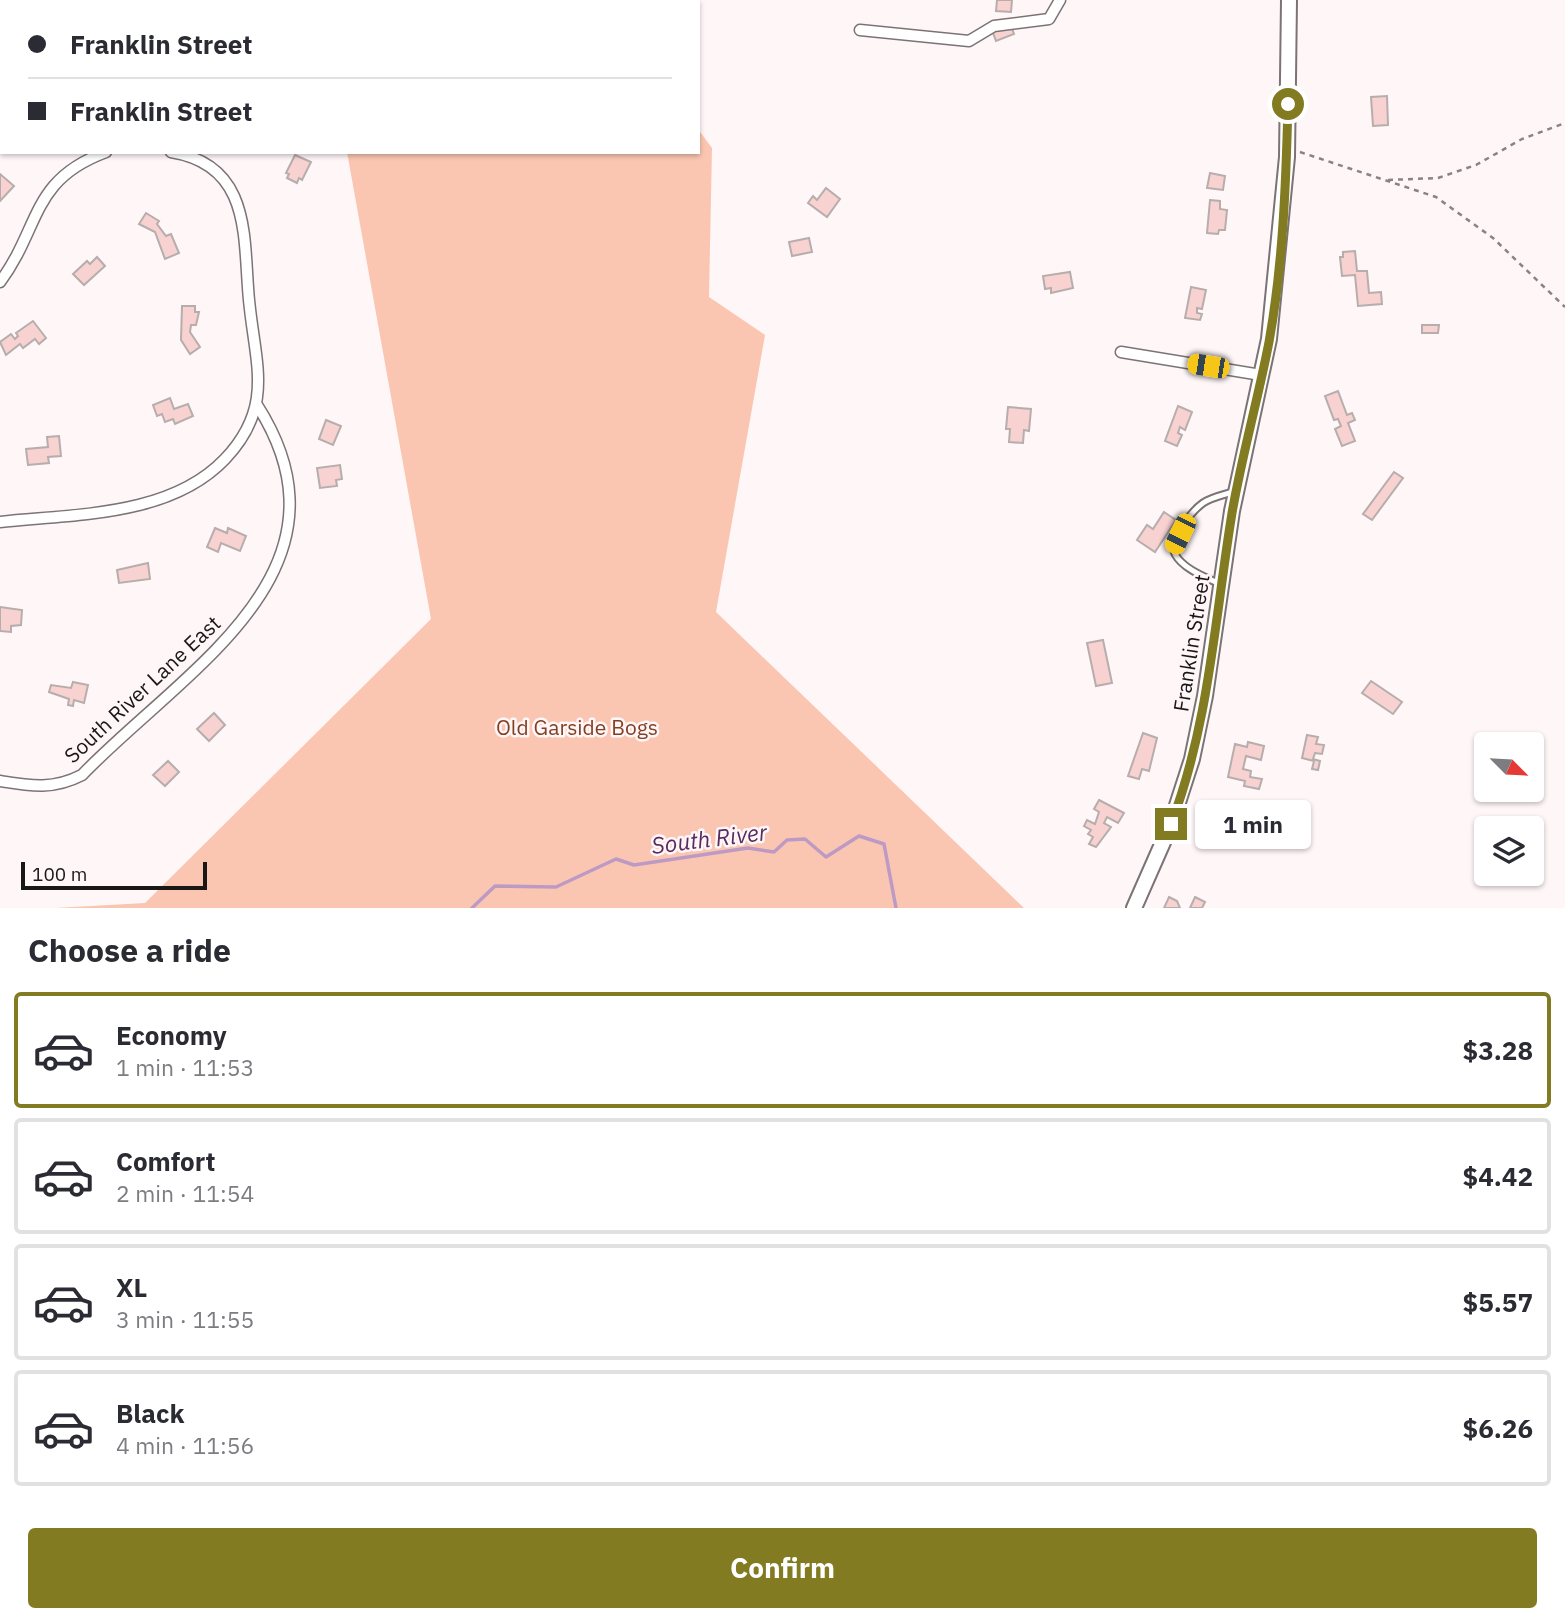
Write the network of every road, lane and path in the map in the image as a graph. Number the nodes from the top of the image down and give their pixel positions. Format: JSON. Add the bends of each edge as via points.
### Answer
{"nodes":[{"id":1,"x":1060,"y":0,"type":"edge"},
{"id":2,"x":1289,"y":0,"type":"edge"},
{"id":3,"x":860,"y":30,"type":"dead end"},
{"id":4,"x":1565,"y":123,"type":"edge"},
{"id":5,"x":1300,"y":152,"type":"dead end"},
{"id":6,"x":102,"y":154,"type":"edge"},
{"id":7,"x":179,"y":154,"type":"edge"},
{"id":8,"x":1385,"y":180,"type":"junction"},
{"id":9,"x":0,"y":282,"type":"edge"},
{"id":10,"x":1565,"y":307,"type":"edge"},
{"id":11,"x":1121,"y":352,"type":"dead end"},
{"id":12,"x":1261,"y":375,"type":"junction"},
{"id":13,"x":257,"y":405,"type":"junction"},
{"id":14,"x":1236,"y":491,"type":"junction"},
{"id":15,"x":0,"y":522,"type":"edge"},
{"id":16,"x":1222,"y":585,"type":"junction"},
{"id":17,"x":0,"y":782,"type":"edge"},
{"id":18,"x":1134,"y":908,"type":"edge"}],
"edges":[{"from":1,"to":3,"type":"street","via":[[1049,19],[994,26],[969,41]]},
{"from":2,"to":12,"type":"street","name":"Franklin Street","via":[[1287,157],[1269,340]]},
{"from":4,"to":8,"type":"path","via":[[1438,178]]},
{"from":5,"to":8,"type":"path"},
{"from":6,"to":9,"type":"street","via":[[54,183]]},
{"from":7,"to":13,"type":"street","via":[[212,170],[238,206],[248,250],[249,297],[260,368]]},
{"from":8,"to":10,"type":"path","via":[[1436,197],[1461,214]]},
{"from":11,"to":12,"type":"street"},
{"from":12,"to":14,"type":"street","name":"Franklin Street"},
{"from":13,"to":15,"type":"street","via":[[250,425],[224,460],[165,498]]},
{"from":13,"to":17,"type":"street","name":"South River Lane East","via":[[282,457],[290,502],[286,536],[265,588],[229,639],[82,775],[44,787]]},
{"from":14,"to":16,"type":"street","name":"Franklin Street"},
{"from":14,"to":16,"type":"lane","via":[[1202,504],[1186,520],[1173,547],[1193,571]]},
{"from":16,"to":18,"type":"street","name":"Franklin Street","via":[[1186,782]]}]}
